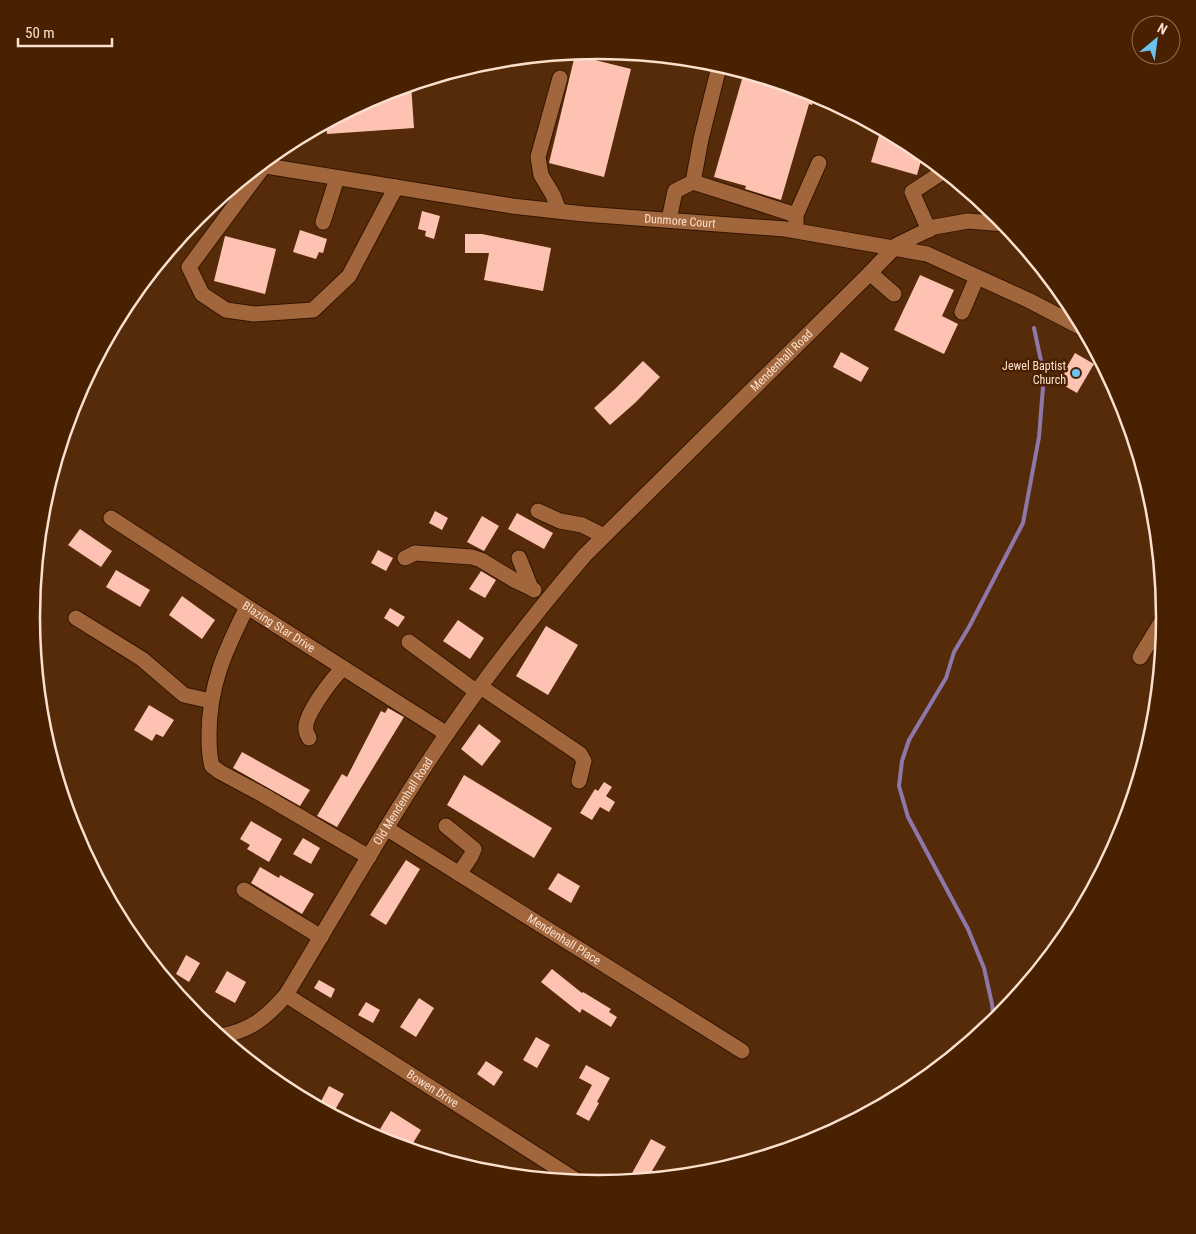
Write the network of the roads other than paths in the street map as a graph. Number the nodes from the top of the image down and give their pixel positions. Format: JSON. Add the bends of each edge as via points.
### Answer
{"nodes":[{"id":1,"x":718,"y":72,"type":"edge"},
{"id":2,"x":560,"y":78,"type":"dead end"},
{"id":3,"x":820,"y":162,"type":"dead end"},
{"id":4,"x":269,"y":166,"type":"edge"},
{"id":5,"x":939,"y":175,"type":"edge"},
{"id":6,"x":337,"y":178,"type":"junction"},
{"id":7,"x":252,"y":179,"type":"edge"},
{"id":8,"x":692,"y":182,"type":"junction"},
{"id":9,"x":396,"y":187,"type":"junction"},
{"id":10,"x":558,"y":211,"type":"junction"},
{"id":11,"x":796,"y":215,"type":"junction"},
{"id":12,"x":669,"y":220,"type":"junction"},
{"id":13,"x":323,"y":222,"type":"dead end"},
{"id":14,"x":994,"y":223,"type":"edge"},
{"id":15,"x":928,"y":230,"type":"junction"},
{"id":16,"x":795,"y":231,"type":"junction"},
{"id":17,"x":894,"y":248,"type":"junction"},
{"id":18,"x":870,"y":273,"type":"junction"},
{"id":19,"x":977,"y":277,"type":"junction"},
{"id":20,"x":894,"y":294,"type":"dead end"},
{"id":21,"x":962,"y":312,"type":"dead end"},
{"id":22,"x":1072,"y":323,"type":"edge"},
{"id":23,"x":538,"y":511,"type":"dead end"},
{"id":24,"x":111,"y":518,"type":"dead end"},
{"id":25,"x":604,"y":536,"type":"junction"},
{"id":26,"x":585,"y":555,"type":"joint"},
{"id":27,"x":405,"y":558,"type":"dead end"},
{"id":28,"x":519,"y":558,"type":"dead end"},
{"id":29,"x":531,"y":588,"type":"junction"},
{"id":30,"x":548,"y":599,"type":"junction"},
{"id":31,"x":247,"y":607,"type":"junction"},
{"id":32,"x":76,"y":618,"type":"dead end"},
{"id":33,"x":1156,"y":631,"type":"edge"},
{"id":34,"x":409,"y":642,"type":"dead end"},
{"id":35,"x":1140,"y":657,"type":"dead end"},
{"id":36,"x":342,"y":668,"type":"junction"},
{"id":37,"x":479,"y":689,"type":"junction"},
{"id":38,"x":211,"y":701,"type":"junction"},
{"id":39,"x":447,"y":734,"type":"junction"},
{"id":40,"x":309,"y":738,"type":"dead end"},
{"id":41,"x":579,"y":781,"type":"dead end"},
{"id":42,"x":446,"y":826,"type":"dead end"},
{"id":43,"x":386,"y":828,"type":"junction"},
{"id":44,"x":369,"y":857,"type":"junction"},
{"id":45,"x":460,"y":874,"type":"junction"},
{"id":46,"x":244,"y":890,"type":"dead end"},
{"id":47,"x":321,"y":937,"type":"junction"},
{"id":48,"x":286,"y":995,"type":"junction"},
{"id":49,"x":228,"y":1035,"type":"edge"},
{"id":50,"x":742,"y":1051,"type":"dead end"},
{"id":51,"x":567,"y":1174,"type":"edge"}],
"edges":[{"from":1,"to":8,"type":"street"},
{"from":2,"to":10,"type":"street","via":[[538,157],[541,175]]},
{"from":3,"to":11,"type":"street"},
{"from":4,"to":6,"type":"street","name":"Dunmore Court"},
{"from":5,"to":15,"type":"street","via":[[912,192]]},
{"from":6,"to":9,"type":"street","name":"Dunmore Court"},
{"from":6,"to":13,"type":"street"},
{"from":7,"to":9,"type":"street","via":[[189,268],[202,294],[226,310],[254,314],[312,310],[348,276]]},
{"from":8,"to":11,"type":"street"},
{"from":8,"to":12,"type":"street","via":[[675,191]]},
{"from":9,"to":10,"type":"street","name":"Dunmore Court"},
{"from":10,"to":12,"type":"street","name":"Dunmore Court"},
{"from":11,"to":16,"type":"street"},
{"from":12,"to":16,"type":"street","name":"Dunmore Court"},
{"from":14,"to":15,"type":"street","name":"Mendenhall Road","via":[[968,221]]},
{"from":15,"to":17,"type":"street","name":"Mendenhall Road"},
{"from":16,"to":17,"type":"street","name":"Dunmore Court"},
{"from":17,"to":18,"type":"street","name":"Mendenhall Road"},
{"from":17,"to":19,"type":"street","name":"Dunmore Court","via":[[927,254]]},
{"from":18,"to":20,"type":"street"},
{"from":18,"to":25,"type":"street","name":"Mendenhall Road"},
{"from":19,"to":21,"type":"street"},
{"from":19,"to":22,"type":"street","name":"Dunmore Court"},
{"from":23,"to":25,"type":"street"},
{"from":24,"to":31,"type":"street","name":"Blazing Star Drive"},
{"from":25,"to":26,"type":"street","name":"Mendenhall Road"},
{"from":26,"to":30,"type":"street","name":"Old Mendenhall Road"},
{"from":27,"to":29,"type":"street","via":[[415,553],[472,556]]},
{"from":28,"to":29,"type":"street"},
{"from":29,"to":30,"type":"street"},
{"from":30,"to":37,"type":"street","name":"Old Mendenhall Road"},
{"from":31,"to":36,"type":"street","name":"Blazing Star Drive"},
{"from":31,"to":38,"type":"street","via":[[216,676]]},
{"from":32,"to":38,"type":"street","via":[[142,659],[184,695]]},
{"from":33,"to":35,"type":"street"},
{"from":34,"to":37,"type":"street"},
{"from":36,"to":39,"type":"street","name":"Blazing Star Drive"},
{"from":36,"to":40,"type":"street","via":[[325,688],[308,717],[306,730]]},
{"from":37,"to":39,"type":"street","name":"Old Mendenhall Road"},
{"from":37,"to":41,"type":"street","via":[[580,754],[584,762]]},
{"from":38,"to":44,"type":"street","via":[[209,748],[215,769]]},
{"from":39,"to":43,"type":"street","name":"Old Mendenhall Road"},
{"from":42,"to":45,"type":"street","via":[[474,849]]},
{"from":43,"to":44,"type":"street","name":"Old Mendenhall Road"},
{"from":43,"to":45,"type":"street","name":"Mendenhall Place"},
{"from":44,"to":47,"type":"street","name":"Old Mendenhall Road"},
{"from":45,"to":50,"type":"street","name":"Mendenhall Place"},
{"from":46,"to":47,"type":"street"},
{"from":47,"to":48,"type":"street","name":"Old Mendenhall Road"},
{"from":48,"to":49,"type":"street","name":"Old Mendenhall Road","via":[[254,1025]]},
{"from":48,"to":51,"type":"street","name":"Bowen Drive"}]}
